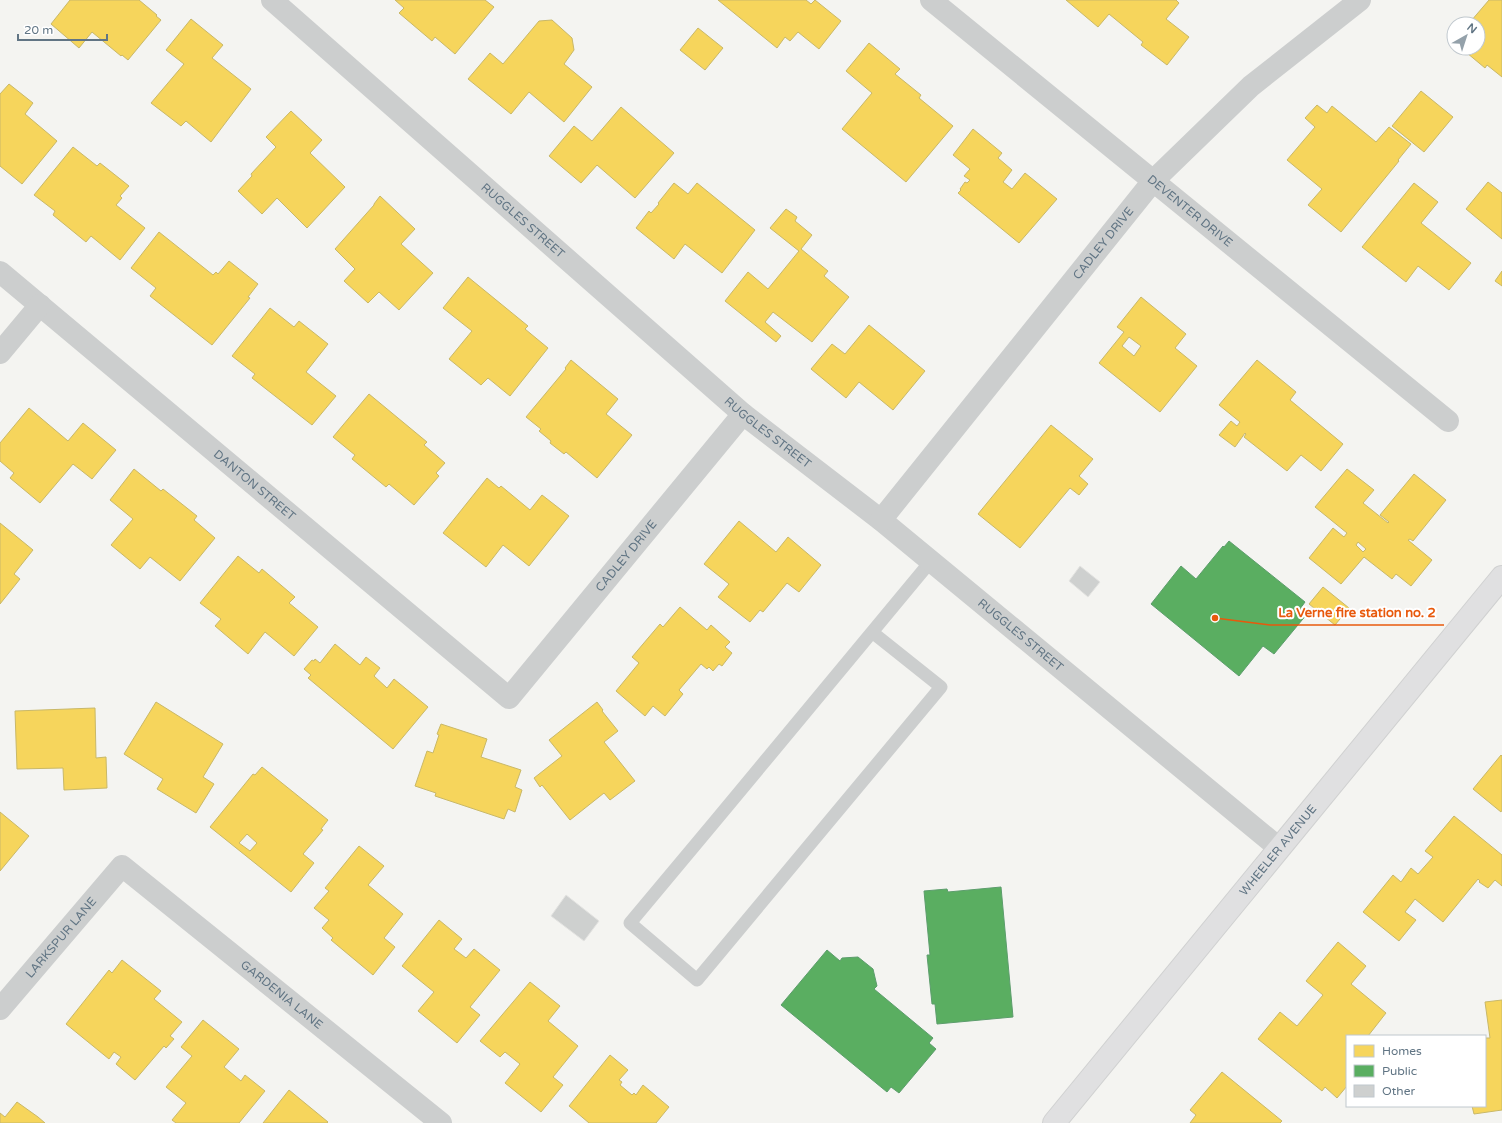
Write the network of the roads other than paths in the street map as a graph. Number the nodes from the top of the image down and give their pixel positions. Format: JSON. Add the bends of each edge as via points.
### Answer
{"nodes":[{"id":1,"x":272,"y":0,"type":"edge"},
{"id":2,"x":931,"y":0,"type":"edge"},
{"id":3,"x":1360,"y":0,"type":"edge"},
{"id":4,"x":1153,"y":181,"type":"junction"},
{"id":5,"x":0,"y":272,"type":"edge"},
{"id":6,"x":40,"y":305,"type":"junction"},
{"id":7,"x":0,"y":353,"type":"edge"},
{"id":8,"x":743,"y":414,"type":"junction"},
{"id":9,"x":1448,"y":421,"type":"dead end"},
{"id":10,"x":881,"y":520,"type":"junction"},
{"id":11,"x":931,"y":561,"type":"junction"},
{"id":12,"x":1502,"y":577,"type":"edge"},
{"id":13,"x":872,"y":632,"type":"junction"},
{"id":14,"x":509,"y":698,"type":"joint"},
{"id":15,"x":1279,"y":848,"type":"junction"},
{"id":16,"x":122,"y":866,"type":"joint"},
{"id":17,"x":0,"y":1009,"type":"edge"},
{"id":18,"x":441,"y":1123,"type":"edge"},
{"id":19,"x":1054,"y":1123,"type":"edge"}],
"edges":[{"from":1,"to":8,"type":"street","name":"RUGGLES STREET"},
{"from":2,"to":4,"type":"street","name":"DEVENTER DRIVE"},
{"from":3,"to":4,"type":"street","name":"CADLEY DRIVE","via":[[1251,86]]},
{"from":4,"to":9,"type":"street","name":"DEVENTER DRIVE"},
{"from":4,"to":10,"type":"street","name":"CADLEY DRIVE"},
{"from":5,"to":6,"type":"street","name":"DANTON STREET"},
{"from":6,"to":7,"type":"street"},
{"from":6,"to":14,"type":"street","name":"DANTON STREET"},
{"from":8,"to":10,"type":"street","name":"RUGGLES STREET"},
{"from":8,"to":14,"type":"street","name":"CADLEY DRIVE"},
{"from":10,"to":11,"type":"street","name":"RUGGLES STREET"},
{"from":11,"to":13,"type":"lane"},
{"from":11,"to":15,"type":"street","name":"RUGGLES STREET"},
{"from":12,"to":15,"type":"main road","name":"WHEELER AVENUE"},
{"from":13,"to":13,"type":"lane","via":[[630,923],[697,980],[941,687]]},
{"from":15,"to":19,"type":"main road","name":"WHEELER AVENUE"},
{"from":16,"to":17,"type":"street","name":"LARKSPUR LANE"},
{"from":16,"to":18,"type":"street","name":"GARDENIA LANE"}]}
